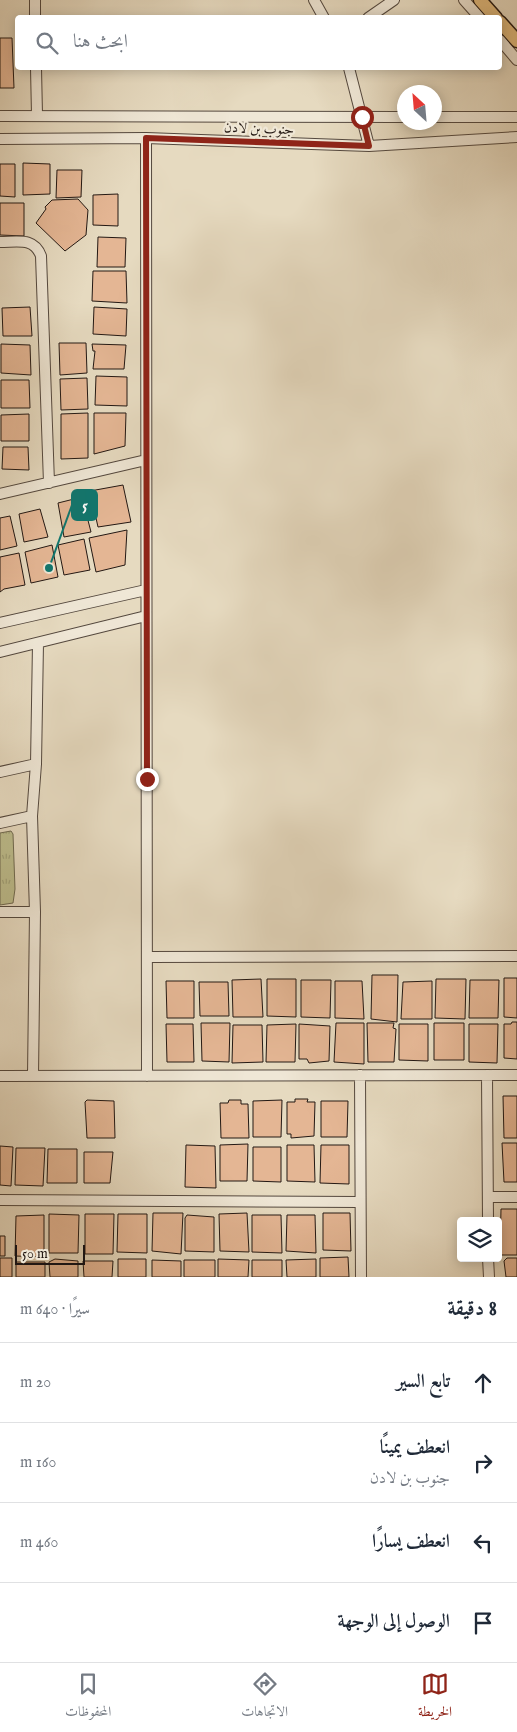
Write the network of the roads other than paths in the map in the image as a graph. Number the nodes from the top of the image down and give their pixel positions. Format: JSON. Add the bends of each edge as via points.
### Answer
{"nodes":[{"id":1,"x":34,"y":0,"type":"edge"},
{"id":2,"x":314,"y":0,"type":"edge"},
{"id":3,"x":394,"y":0,"type":"edge"},
{"id":4,"x":464,"y":0,"type":"edge"},
{"id":5,"x":480,"y":0,"type":"edge"},
{"id":6,"x":35,"y":15,"type":"edge"},
{"id":7,"x":322,"y":15,"type":"edge"},
{"id":8,"x":372,"y":15,"type":"edge"},
{"id":9,"x":477,"y":15,"type":"edge"},
{"id":10,"x":493,"y":15,"type":"edge"},
{"id":11,"x":502,"y":24,"type":"edge"},
{"id":12,"x":517,"y":41,"type":"edge"},
{"id":13,"x":502,"y":42,"type":"edge"},
{"id":14,"x":517,"y":60,"type":"edge"},
{"id":15,"x":36,"y":70,"type":"edge"},
{"id":16,"x":350,"y":70,"type":"edge"},
{"id":17,"x":37,"y":115,"type":"junction"},
{"id":18,"x":0,"y":116,"type":"edge"},
{"id":19,"x":362,"y":117,"type":"junction"},
{"id":20,"x":397,"y":117,"type":"edge"},
{"id":21,"x":442,"y":117,"type":"edge"},
{"id":22,"x":517,"y":118,"type":"edge"},
{"id":23,"x":517,"y":137,"type":"edge"},
{"id":24,"x":146,"y":138,"type":"junction"},
{"id":25,"x":0,"y":139,"type":"edge"},
{"id":26,"x":369,"y":146,"type":"junction"},
{"id":27,"x":0,"y":242,"type":"edge"},
{"id":28,"x":146,"y":460,"type":"junction"},
{"id":29,"x":49,"y":483,"type":"junction"},
{"id":30,"x":0,"y":494,"type":"edge"},
{"id":31,"x":146,"y":590,"type":"junction"},
{"id":32,"x":146,"y":616,"type":"junction"},
{"id":33,"x":0,"y":623,"type":"edge"},
{"id":34,"x":38,"y":643,"type":"junction"},
{"id":35,"x":0,"y":652,"type":"edge"},
{"id":36,"x":36,"y":764,"type":"junction"},
{"id":37,"x":0,"y":772,"type":"edge"},
{"id":38,"x":32,"y":816,"type":"junction"},
{"id":39,"x":0,"y":823,"type":"edge"},
{"id":40,"x":0,"y":912,"type":"edge"},
{"id":41,"x":35,"y":912,"type":"junction"},
{"id":42,"x":517,"y":956,"type":"edge"},
{"id":43,"x":147,"y":957,"type":"junction"},
{"id":44,"x":360,"y":1075,"type":"junction"},
{"id":45,"x":487,"y":1075,"type":"junction"},
{"id":46,"x":517,"y":1075,"type":"edge"},
{"id":47,"x":0,"y":1076,"type":"edge"},
{"id":48,"x":33,"y":1076,"type":"junction"},
{"id":49,"x":147,"y":1076,"type":"junction"},
{"id":50,"x":488,"y":1197,"type":"junction"},
{"id":51,"x":517,"y":1197,"type":"edge"},
{"id":52,"x":0,"y":1200,"type":"edge"},
{"id":53,"x":360,"y":1202,"type":"junction"},
{"id":54,"x":488,"y":1217,"type":"edge"},
{"id":55,"x":488,"y":1262,"type":"edge"},
{"id":56,"x":362,"y":1277,"type":"edge"},
{"id":57,"x":489,"y":1277,"type":"edge"}],
"edges":[{"from":1,"to":6,"type":"street"},
{"from":2,"to":7,"type":"street"},
{"from":3,"to":8,"type":"street"},
{"from":4,"to":9,"type":"street"},
{"from":5,"to":10,"type":"main road"},
{"from":11,"to":12,"type":"main road"},
{"from":13,"to":14,"type":"street"},
{"from":15,"to":17,"type":"street"},
{"from":16,"to":19,"type":"street"},
{"from":17,"to":18,"type":"street","name":"جنوب بن لادن"},
{"from":17,"to":19,"type":"street","name":"جنوب بن لادن"},
{"from":19,"to":20,"type":"street","name":"جنوب بن لادن"},
{"from":19,"to":26,"type":"street"},
{"from":21,"to":22,"type":"street"},
{"from":23,"to":26,"type":"street","name":"جنوب بن لادن"},
{"from":24,"to":25,"type":"street","name":"جنوب بن لادن"},
{"from":24,"to":26,"type":"street","name":"جنوب بن لادن"},
{"from":24,"to":28,"type":"street"},
{"from":27,"to":29,"type":"street","via":[[31,242],[38,246],[41,256]]},
{"from":28,"to":29,"type":"street"},
{"from":28,"to":31,"type":"street"},
{"from":29,"to":30,"type":"street"},
{"from":31,"to":32,"type":"street"},
{"from":31,"to":33,"type":"street"},
{"from":32,"to":34,"type":"street"},
{"from":32,"to":43,"type":"street"},
{"from":34,"to":35,"type":"street"},
{"from":34,"to":36,"type":"street"},
{"from":36,"to":37,"type":"street"},
{"from":36,"to":38,"type":"street"},
{"from":38,"to":39,"type":"street"},
{"from":38,"to":41,"type":"street"},
{"from":40,"to":41,"type":"street"},
{"from":41,"to":48,"type":"street"},
{"from":42,"to":43,"type":"street"},
{"from":43,"to":49,"type":"street"},
{"from":44,"to":45,"type":"street"},
{"from":44,"to":49,"type":"street"},
{"from":44,"to":53,"type":"street"},
{"from":45,"to":46,"type":"street"},
{"from":45,"to":50,"type":"street"},
{"from":47,"to":48,"type":"street"},
{"from":48,"to":49,"type":"street"},
{"from":50,"to":51,"type":"street"},
{"from":50,"to":54,"type":"street"},
{"from":52,"to":53,"type":"street"},
{"from":53,"to":56,"type":"street"},
{"from":55,"to":57,"type":"street"}]}
